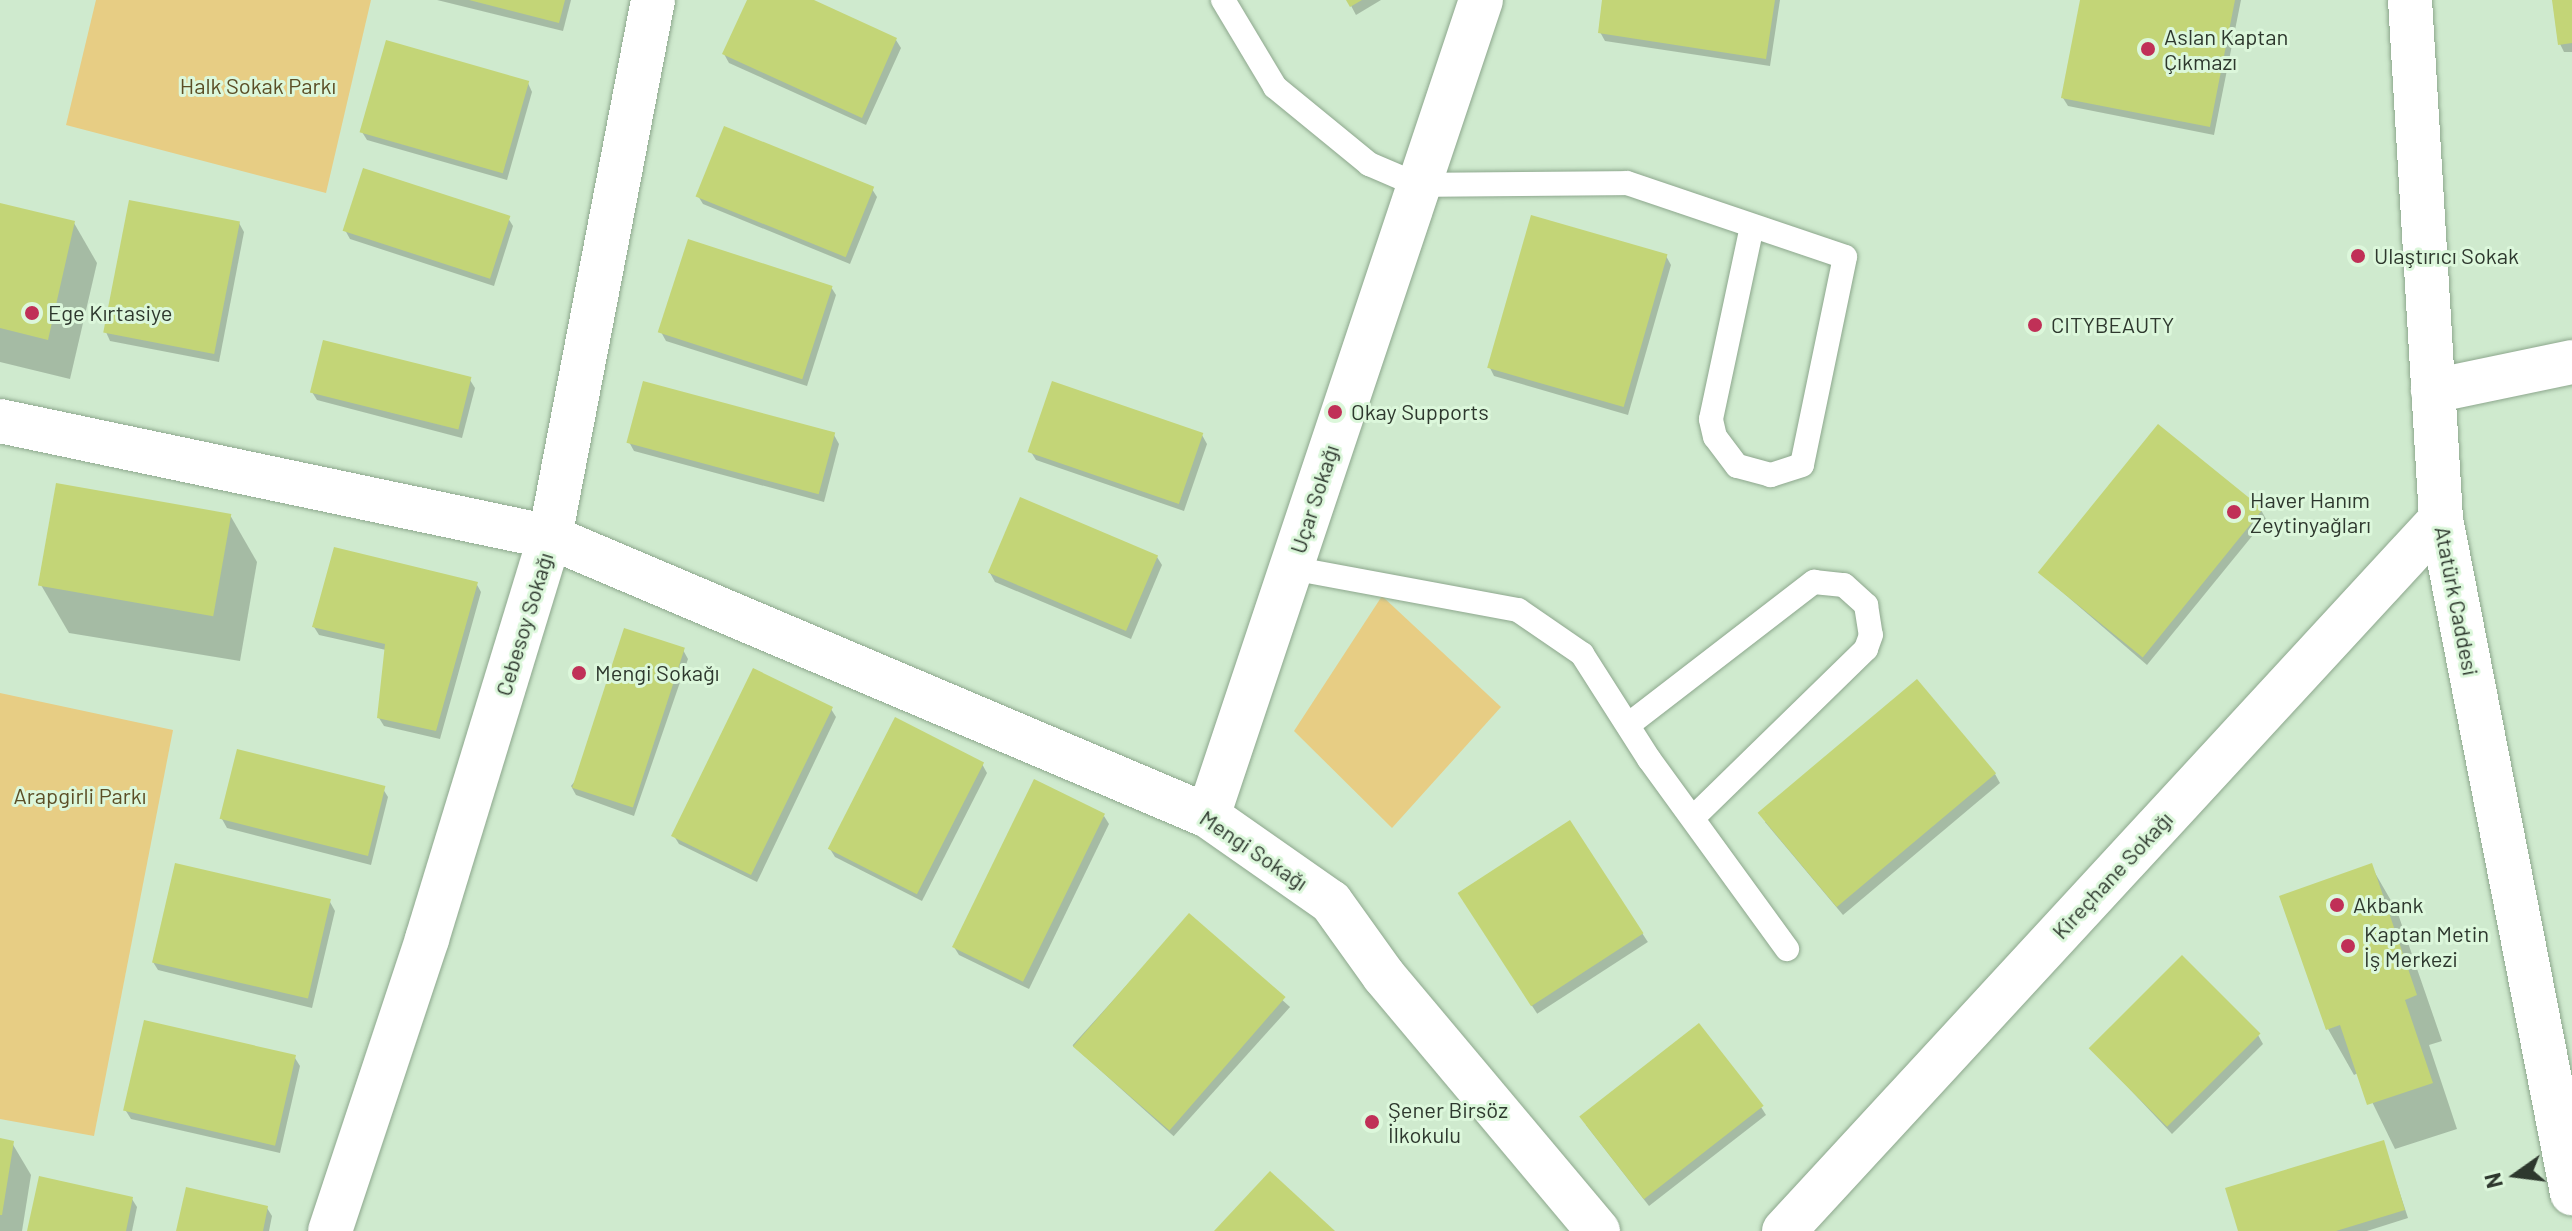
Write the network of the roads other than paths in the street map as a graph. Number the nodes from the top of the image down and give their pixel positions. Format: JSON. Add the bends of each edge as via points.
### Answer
{"nodes":[{"id":1,"x":653,"y":0,"type":"edge"},
{"id":2,"x":1223,"y":0,"type":"edge"},
{"id":3,"x":1481,"y":0,"type":"edge"},
{"id":4,"x":2410,"y":0,"type":"edge"},
{"id":5,"x":1418,"y":185,"type":"junction"},
{"id":6,"x":1752,"y":226,"type":"junction"},
{"id":7,"x":2572,"y":362,"type":"edge"},
{"id":8,"x":2433,"y":391,"type":"junction"},
{"id":9,"x":0,"y":421,"type":"edge"},
{"id":10,"x":2441,"y":519,"type":"junction"},
{"id":11,"x":550,"y":537,"type":"junction"},
{"id":12,"x":1291,"y":568,"type":"junction"},
{"id":13,"x":1628,"y":725,"type":"junction"},
{"id":14,"x":1208,"y":816,"type":"junction"},
{"id":15,"x":1693,"y":818,"type":"junction"},
{"id":16,"x":1787,"y":949,"type":"dead end"},
{"id":17,"x":2572,"y":1193,"type":"edge"},
{"id":18,"x":330,"y":1231,"type":"edge"},
{"id":19,"x":1598,"y":1231,"type":"edge"},
{"id":20,"x":1784,"y":1231,"type":"edge"}],
"edges":[{"from":1,"to":11,"type":"street","name":"Cebesoy Sokağı"},
{"from":2,"to":5,"type":"lane","via":[[1275,87],[1369,164]]},
{"from":3,"to":5,"type":"street","name":"Uçar Sokağı"},
{"from":4,"to":8,"type":"street","name":"Atatürk Caddesi"},
{"from":5,"to":6,"type":"lane","via":[[1627,183]]},
{"from":5,"to":12,"type":"street","name":"Uçar Sokağı"},
{"from":6,"to":6,"type":"lane","via":[[1845,257],[1802,465],[1771,475],[1737,466],[1715,437],[1711,419]]},
{"from":7,"to":8,"type":"street"},
{"from":8,"to":10,"type":"street","name":"Atatürk Caddesi"},
{"from":9,"to":11,"type":"street","name":"Mengi Sokağı"},
{"from":10,"to":17,"type":"street","name":"Atatürk Caddesi"},
{"from":10,"to":20,"type":"street","name":"Kireçhane Sokağı"},
{"from":11,"to":14,"type":"street","name":"Mengi Sokağı"},
{"from":11,"to":18,"type":"street","name":"Cebesoy Sokağı","via":[[427,939]]},
{"from":12,"to":13,"type":"lane","via":[[1518,610],[1582,654]]},
{"from":12,"to":14,"type":"street","name":"Uçar Sokağı"},
{"from":13,"to":15,"type":"lane"},
{"from":13,"to":15,"type":"lane","via":[[1814,582],[1844,585],[1866,605],[1871,635],[1866,649]]},
{"from":14,"to":19,"type":"street","name":"Mengi Sokağı","via":[[1331,902],[1384,976]]},
{"from":15,"to":16,"type":"lane"}]}
